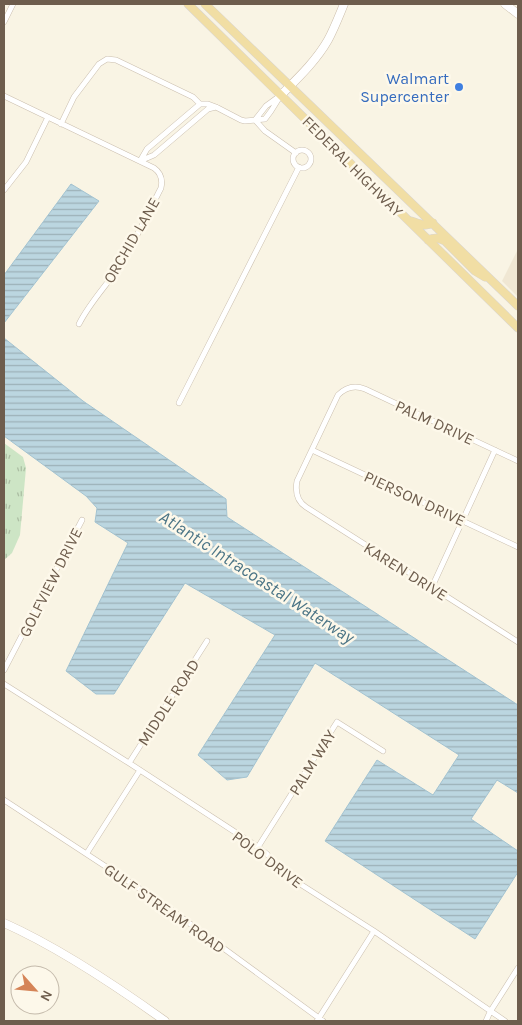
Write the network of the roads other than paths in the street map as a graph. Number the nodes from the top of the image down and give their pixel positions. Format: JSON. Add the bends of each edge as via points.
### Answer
{"nodes":[{"id":1,"x":13,"y":4,"type":"edge"},
{"id":2,"x":188,"y":4,"type":"edge"},
{"id":3,"x":205,"y":4,"type":"edge"},
{"id":4,"x":344,"y":4,"type":"edge"},
{"id":5,"x":505,"y":4,"type":"edge"},
{"id":6,"x":518,"y":14,"type":"edge"},
{"id":7,"x":4,"y":22,"type":"edge"},
{"id":8,"x":290,"y":86,"type":"junction"},
{"id":9,"x":281,"y":95,"type":"junction"},
{"id":10,"x":4,"y":96,"type":"edge"},
{"id":11,"x":200,"y":104,"type":"junction"},
{"id":12,"x":216,"y":107,"type":"junction"},
{"id":13,"x":48,"y":117,"type":"junction"},
{"id":14,"x":255,"y":120,"type":"junction"},
{"id":15,"x":61,"y":124,"type":"junction"},
{"id":16,"x":296,"y":153,"type":"junction"},
{"id":17,"x":140,"y":161,"type":"junction"},
{"id":18,"x":299,"y":167,"type":"junction"},
{"id":19,"x":4,"y":190,"type":"edge"},
{"id":20,"x":407,"y":219,"type":"junction"},
{"id":21,"x":433,"y":223,"type":"junction"},
{"id":22,"x":428,"y":240,"type":"junction"},
{"id":23,"x":491,"y":279,"type":"junction"},
{"id":24,"x":482,"y":292,"type":"junction"},
{"id":25,"x":518,"y":306,"type":"edge"},
{"id":26,"x":518,"y":321,"type":"edge"},
{"id":27,"x":80,"y":324,"type":"dead end"},
{"id":28,"x":518,"y":328,"type":"edge"},
{"id":29,"x":179,"y":403,"type":"dead end"},
{"id":30,"x":312,"y":450,"type":"junction"},
{"id":31,"x":495,"y":450,"type":"junction"},
{"id":32,"x":518,"y":461,"type":"edge"},
{"id":33,"x":82,"y":520,"type":"dead end"},
{"id":34,"x":462,"y":521,"type":"junction"},
{"id":35,"x":518,"y":547,"type":"edge"},
{"id":36,"x":432,"y":587,"type":"junction"},
{"id":37,"x":207,"y":641,"type":"dead end"},
{"id":38,"x":518,"y":642,"type":"edge"},
{"id":39,"x":4,"y":670,"type":"edge"},
{"id":40,"x":4,"y":684,"type":"edge"},
{"id":41,"x":383,"y":751,"type":"dead end"},
{"id":42,"x":130,"y":763,"type":"junction"},
{"id":43,"x":140,"y":770,"type":"junction"},
{"id":44,"x":4,"y":800,"type":"edge"},
{"id":45,"x":258,"y":848,"type":"junction"},
{"id":46,"x":87,"y":853,"type":"junction"},
{"id":47,"x":4,"y":923,"type":"edge"},
{"id":48,"x":374,"y":931,"type":"junction"},
{"id":49,"x":518,"y":968,"type":"edge"},
{"id":50,"x":490,"y":1012,"type":"junction"},
{"id":51,"x":319,"y":1020,"type":"edge"},
{"id":52,"x":165,"y":1021,"type":"edge"},
{"id":53,"x":486,"y":1021,"type":"edge"},
{"id":54,"x":505,"y":1021,"type":"edge"}],
"edges":[{"from":1,"to":7,"type":"street"},
{"from":2,"to":9,"type":"main road","name":"FEDERAL HIGHWAY"},
{"from":3,"to":8,"type":"main road","name":"FEDERAL HIGHWAY"},
{"from":4,"to":8,"type":"main road","via":[[322,49]]},
{"from":5,"to":6,"type":"main road"},
{"from":8,"to":9,"type":"main road"},
{"from":8,"to":21,"type":"main road","name":"FEDERAL HIGHWAY"},
{"from":9,"to":14,"type":"street","via":[[265,119]]},
{"from":9,"to":20,"type":"main road","name":"FEDERAL HIGHWAY"},
{"from":10,"to":13,"type":"street"},
{"from":11,"to":12,"type":"street"},
{"from":11,"to":15,"type":"street","via":[[193,97],[116,60],[107,59],[99,64],[74,97]]},
{"from":11,"to":17,"type":"street","via":[[147,149]]},
{"from":12,"to":14,"type":"street","via":[[241,120]]},
{"from":12,"to":17,"type":"street","via":[[208,109],[154,155]]},
{"from":13,"to":15,"type":"street"},
{"from":13,"to":19,"type":"street","via":[[26,162]]},
{"from":14,"to":16,"type":"street"},
{"from":15,"to":17,"type":"street"},
{"from":16,"to":18,"type":"street","via":[[294,164]]},
{"from":16,"to":18,"type":"street","via":[[304,150],[310,156],[309,164]]},
{"from":17,"to":27,"type":"street","name":"ORCHID LANE","via":[[158,170],[162,178],[161,188],[117,269],[85,312]]},
{"from":18,"to":29,"type":"street"},
{"from":20,"to":21,"type":"main road","via":[[422,225]]},
{"from":20,"to":22,"type":"main road","name":"FEDERAL HIGHWAY"},
{"from":21,"to":23,"type":"main road","name":"FEDERAL HIGHWAY"},
{"from":22,"to":23,"type":"main road","via":[[440,238],[445,241],[481,276]]},
{"from":22,"to":24,"type":"main road","name":"FEDERAL HIGHWAY"},
{"from":23,"to":25,"type":"main road","name":"FEDERAL HIGHWAY"},
{"from":24,"to":26,"type":"main road","via":[[495,298]]},
{"from":24,"to":28,"type":"main road","name":"FEDERAL HIGHWAY"},
{"from":30,"to":31,"type":"street","name":"PALM DRIVE","via":[[338,396],[351,387],[365,389]]},
{"from":30,"to":34,"type":"street","name":"PIERSON DRIVE"},
{"from":30,"to":36,"type":"street","name":"KAREN DRIVE","via":[[297,481],[299,501]]},
{"from":31,"to":32,"type":"street","name":"PALM DRIVE"},
{"from":31,"to":34,"type":"street"},
{"from":33,"to":39,"type":"street","name":"GOLFVIEW DRIVE"},
{"from":34,"to":35,"type":"street","name":"PIERSON DRIVE"},
{"from":34,"to":36,"type":"street"},
{"from":36,"to":38,"type":"street","name":"KAREN DRIVE"},
{"from":37,"to":42,"type":"street","name":"MIDDLE ROAD"},
{"from":40,"to":42,"type":"street","name":"POLO DRIVE"},
{"from":41,"to":45,"type":"street","name":"PALM WAY","via":[[337,722]]},
{"from":42,"to":43,"type":"street","name":"POLO DRIVE"},
{"from":43,"to":45,"type":"street","name":"POLO DRIVE"},
{"from":43,"to":46,"type":"street","name":"MIDDLE ROAD"},
{"from":44,"to":46,"type":"street","name":"GULF STREAM ROAD"},
{"from":45,"to":48,"type":"street","name":"POLO DRIVE","via":[[286,875]]},
{"from":46,"to":51,"type":"street","name":"GULF STREAM ROAD","via":[[163,904]]},
{"from":47,"to":52,"type":"main road","via":[[39,940]]},
{"from":48,"to":50,"type":"street","name":"POLO DRIVE"},
{"from":48,"to":51,"type":"street"},
{"from":49,"to":50,"type":"street"},
{"from":50,"to":53,"type":"street"},
{"from":50,"to":54,"type":"street","name":"POLO DRIVE"}]}
